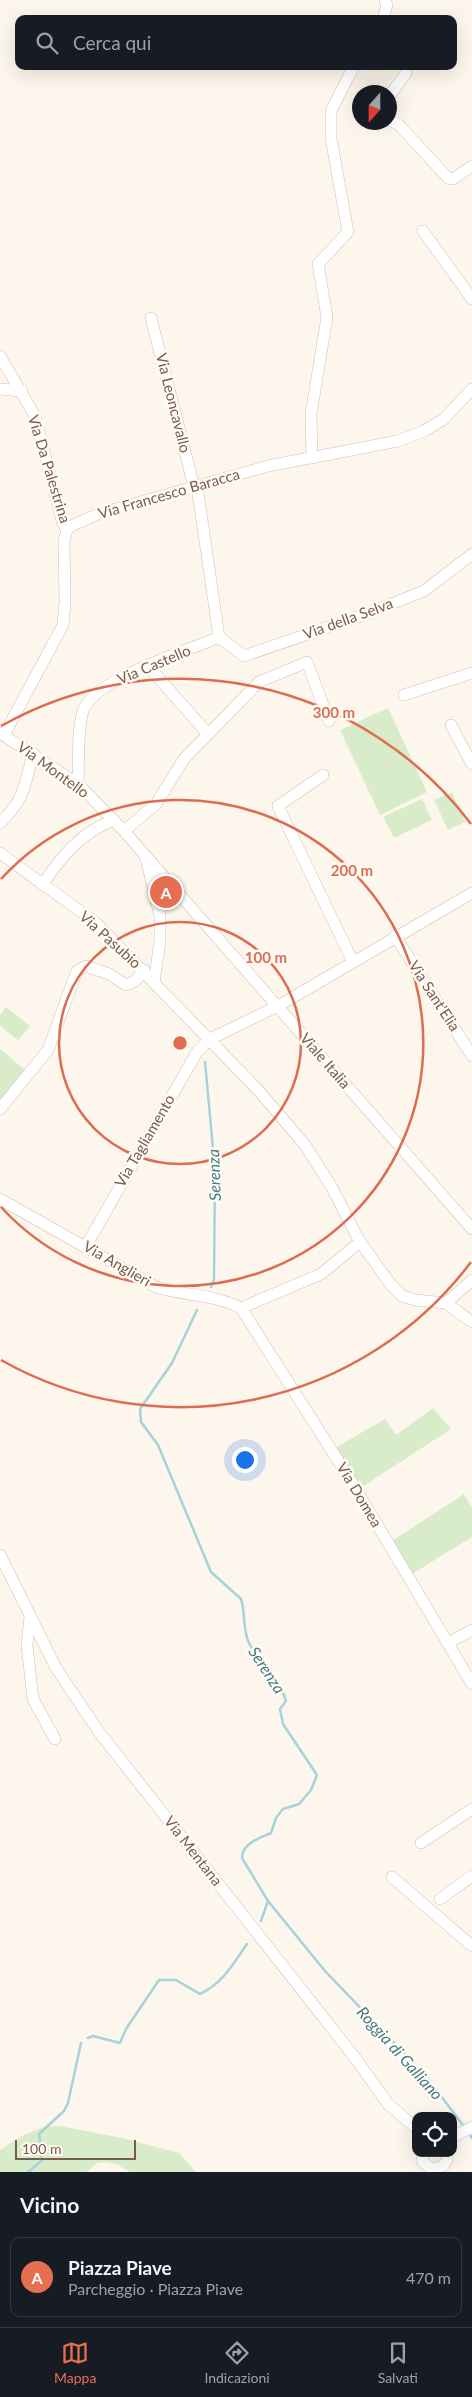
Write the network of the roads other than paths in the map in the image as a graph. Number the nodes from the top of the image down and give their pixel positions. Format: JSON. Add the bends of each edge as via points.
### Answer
{"nodes":[{"id":1,"x":385,"y":0,"type":"edge"},
{"id":2,"x":384,"y":15,"type":"edge"},
{"id":3,"x":352,"y":70,"type":"edge"},
{"id":4,"x":406,"y":73,"type":"dead end"},
{"id":5,"x":397,"y":85,"type":"edge"},
{"id":6,"x":397,"y":124,"type":"edge"},
{"id":7,"x":472,"y":166,"type":"edge"},
{"id":8,"x":423,"y":231,"type":"dead end"},
{"id":9,"x":472,"y":299,"type":"edge"},
{"id":10,"x":152,"y":318,"type":"dead end"},
{"id":11,"x":0,"y":356,"type":"edge"},
{"id":12,"x":0,"y":389,"type":"edge"},
{"id":13,"x":472,"y":389,"type":"edge"},
{"id":14,"x":22,"y":391,"type":"junction"},
{"id":15,"x":312,"y":458,"type":"junction"},
{"id":16,"x":195,"y":487,"type":"junction"},
{"id":17,"x":67,"y":530,"type":"junction"},
{"id":18,"x":472,"y":554,"type":"edge"},
{"id":19,"x":218,"y":637,"type":"junction"},
{"id":20,"x":148,"y":666,"type":"junction"},
{"id":21,"x":472,"y":673,"type":"edge"},
{"id":22,"x":404,"y":695,"type":"dead end"},
{"id":23,"x":329,"y":721,"type":"dead end"},
{"id":24,"x":451,"y":725,"type":"dead end"},
{"id":25,"x":2,"y":734,"type":"edge"},
{"id":26,"x":208,"y":734,"type":"junction"},
{"id":27,"x":33,"y":753,"type":"junction"},
{"id":28,"x":472,"y":764,"type":"edge"},
{"id":29,"x":323,"y":775,"type":"dead end"},
{"id":30,"x":78,"y":784,"type":"junction"},
{"id":31,"x":114,"y":820,"type":"junction"},
{"id":32,"x":0,"y":823,"type":"edge"},
{"id":33,"x":124,"y":831,"type":"junction"},
{"id":34,"x":0,"y":853,"type":"edge"},
{"id":35,"x":144,"y":854,"type":"junction"},
{"id":36,"x":42,"y":885,"type":"junction"},
{"id":37,"x":472,"y":894,"type":"edge"},
{"id":38,"x":395,"y":936,"type":"junction"},
{"id":39,"x":353,"y":962,"type":"junction"},
{"id":40,"x":144,"y":970,"type":"junction"},
{"id":41,"x":154,"y":982,"type":"junction"},
{"id":42,"x":278,"y":1006,"type":"junction"},
{"id":43,"x":210,"y":1039,"type":"junction"},
{"id":44,"x":472,"y":1056,"type":"edge"},
{"id":45,"x":0,"y":1109,"type":"edge"},
{"id":46,"x":0,"y":1199,"type":"edge"},
{"id":47,"x":472,"y":1229,"type":"edge"},
{"id":48,"x":360,"y":1242,"type":"junction"},
{"id":49,"x":86,"y":1246,"type":"junction"},
{"id":50,"x":472,"y":1280,"type":"edge"},
{"id":51,"x":446,"y":1303,"type":"junction"},
{"id":52,"x":241,"y":1308,"type":"junction"},
{"id":53,"x":472,"y":1322,"type":"edge"},
{"id":54,"x":0,"y":1555,"type":"edge"},
{"id":55,"x":4,"y":1572,"type":"edge"},
{"id":56,"x":30,"y":1617,"type":"junction"},
{"id":57,"x":472,"y":1630,"type":"edge"},
{"id":58,"x":448,"y":1644,"type":"junction"},
{"id":59,"x":472,"y":1684,"type":"edge"},
{"id":60,"x":55,"y":1739,"type":"dead end"},
{"id":61,"x":472,"y":1809,"type":"edge"},
{"id":62,"x":421,"y":1843,"type":"dead end"},
{"id":63,"x":472,"y":1876,"type":"edge"},
{"id":64,"x":392,"y":1877,"type":"dead end"},
{"id":65,"x":440,"y":1899,"type":"dead end"},
{"id":66,"x":472,"y":1946,"type":"edge"},
{"id":67,"x":412,"y":2126,"type":"edge"},
{"id":68,"x":472,"y":2127,"type":"edge"},
{"id":69,"x":457,"y":2136,"type":"edge"},
{"id":70,"x":422,"y":2157,"type":"edge"},
{"id":71,"x":447,"y":2157,"type":"edge"},
{"id":72,"x":439,"y":2170,"type":"edge"}],
"edges":[{"from":1,"to":2,"type":"street"},
{"from":3,"to":15,"type":"street","via":[[331,111],[330,138],[348,232],[318,264],[327,318],[311,414]]},
{"from":4,"to":5,"type":"street"},
{"from":6,"to":7,"type":"street","via":[[448,178],[459,177]]},
{"from":8,"to":9,"type":"street"},
{"from":10,"to":16,"type":"street","name":"Via Leoncavallo"},
{"from":11,"to":14,"type":"street","name":"Via Da Palestrina"},
{"from":12,"to":14,"type":"street"},
{"from":13,"to":15,"type":"street","name":"Via Francesco Baracca","via":[[444,418],[424,431],[398,441]]},
{"from":14,"to":17,"type":"street","name":"Via Da Palestrina","via":[[35,416]]},
{"from":15,"to":16,"type":"street","name":"Via Francesco Baracca","via":[[268,466]]},
{"from":16,"to":17,"type":"street","name":"Via Francesco Baracca","via":[[98,514]]},
{"from":16,"to":19,"type":"street","name":"Via Leoncavallo"},
{"from":17,"to":25,"type":"street","via":[[63,625],[48,657]]},
{"from":18,"to":19,"type":"street","name":"Via della Selva","via":[[424,591],[244,656]]},
{"from":19,"to":20,"type":"street","name":"Via Castello"},
{"from":20,"to":26,"type":"street"},
{"from":20,"to":30,"type":"street","name":"Via Castello","via":[[98,692],[83,710]]},
{"from":21,"to":22,"type":"street"},
{"from":23,"to":26,"type":"street","via":[[307,662],[259,682]]},
{"from":24,"to":28,"type":"street"},
{"from":25,"to":27,"type":"street","name":"Via Montello"},
{"from":26,"to":33,"type":"street","via":[[184,759],[156,804]]},
{"from":27,"to":30,"type":"street","name":"Via Montello"},
{"from":27,"to":32,"type":"street","via":[[23,794],[15,809]]},
{"from":29,"to":39,"type":"street","via":[[278,806]]},
{"from":30,"to":31,"type":"street","name":"Via Montello"},
{"from":31,"to":33,"type":"street","name":"Via Montello"},
{"from":31,"to":36,"type":"street","via":[[73,845]]},
{"from":33,"to":35,"type":"street","name":"Via Montello"},
{"from":34,"to":36,"type":"street","name":"Via Pasubio"},
{"from":35,"to":41,"type":"street","via":[[160,916]]},
{"from":35,"to":42,"type":"street","name":"Viale Italia"},
{"from":36,"to":40,"type":"street","name":"Via Pasubio","via":[[95,922]]},
{"from":37,"to":38,"type":"street"},
{"from":38,"to":39,"type":"street"},
{"from":38,"to":44,"type":"street","name":"Via Sant'Elia"},
{"from":39,"to":42,"type":"street"},
{"from":40,"to":41,"type":"street","name":"Via Pasubio"},
{"from":40,"to":45,"type":"street","via":[[126,985],[109,974],[86,966],[77,971],[48,1050]]},
{"from":41,"to":43,"type":"street","name":"Via Pasubio"},
{"from":42,"to":43,"type":"street"},
{"from":42,"to":47,"type":"street","name":"Viale Italia"},
{"from":43,"to":48,"type":"street","name":"Via Pasubio","via":[[305,1145]]},
{"from":43,"to":49,"type":"street","name":"Via Tagliamento","via":[[197,1052]]},
{"from":46,"to":49,"type":"street","name":"Via Anglieri"},
{"from":48,"to":51,"type":"street","name":"Via Pasubio","via":[[380,1272],[402,1296]]},
{"from":48,"to":52,"type":"street","via":[[322,1274]]},
{"from":49,"to":52,"type":"street","name":"Via Anglieri","via":[[156,1287],[175,1293],[219,1298]]},
{"from":50,"to":51,"type":"street"},
{"from":51,"to":53,"type":"street"},
{"from":52,"to":58,"type":"street","name":"Via Domea","via":[[353,1484]]},
{"from":54,"to":55,"type":"street","name":"Via Mentana"},
{"from":55,"to":56,"type":"street","name":"Via Mentana"},
{"from":56,"to":60,"type":"street","via":[[27,1645],[33,1699]]},
{"from":56,"to":67,"type":"street","name":"Via Mentana","via":[[56,1668],[99,1732],[388,2104]]},
{"from":57,"to":58,"type":"street"},
{"from":58,"to":59,"type":"street","name":"Via Domea"},
{"from":61,"to":62,"type":"street"},
{"from":63,"to":65,"type":"street"},
{"from":64,"to":66,"type":"street"},
{"from":68,"to":69,"type":"street"},
{"from":70,"to":72,"type":"street","via":[[422,2162]]},
{"from":71,"to":72,"type":"street"}]}
